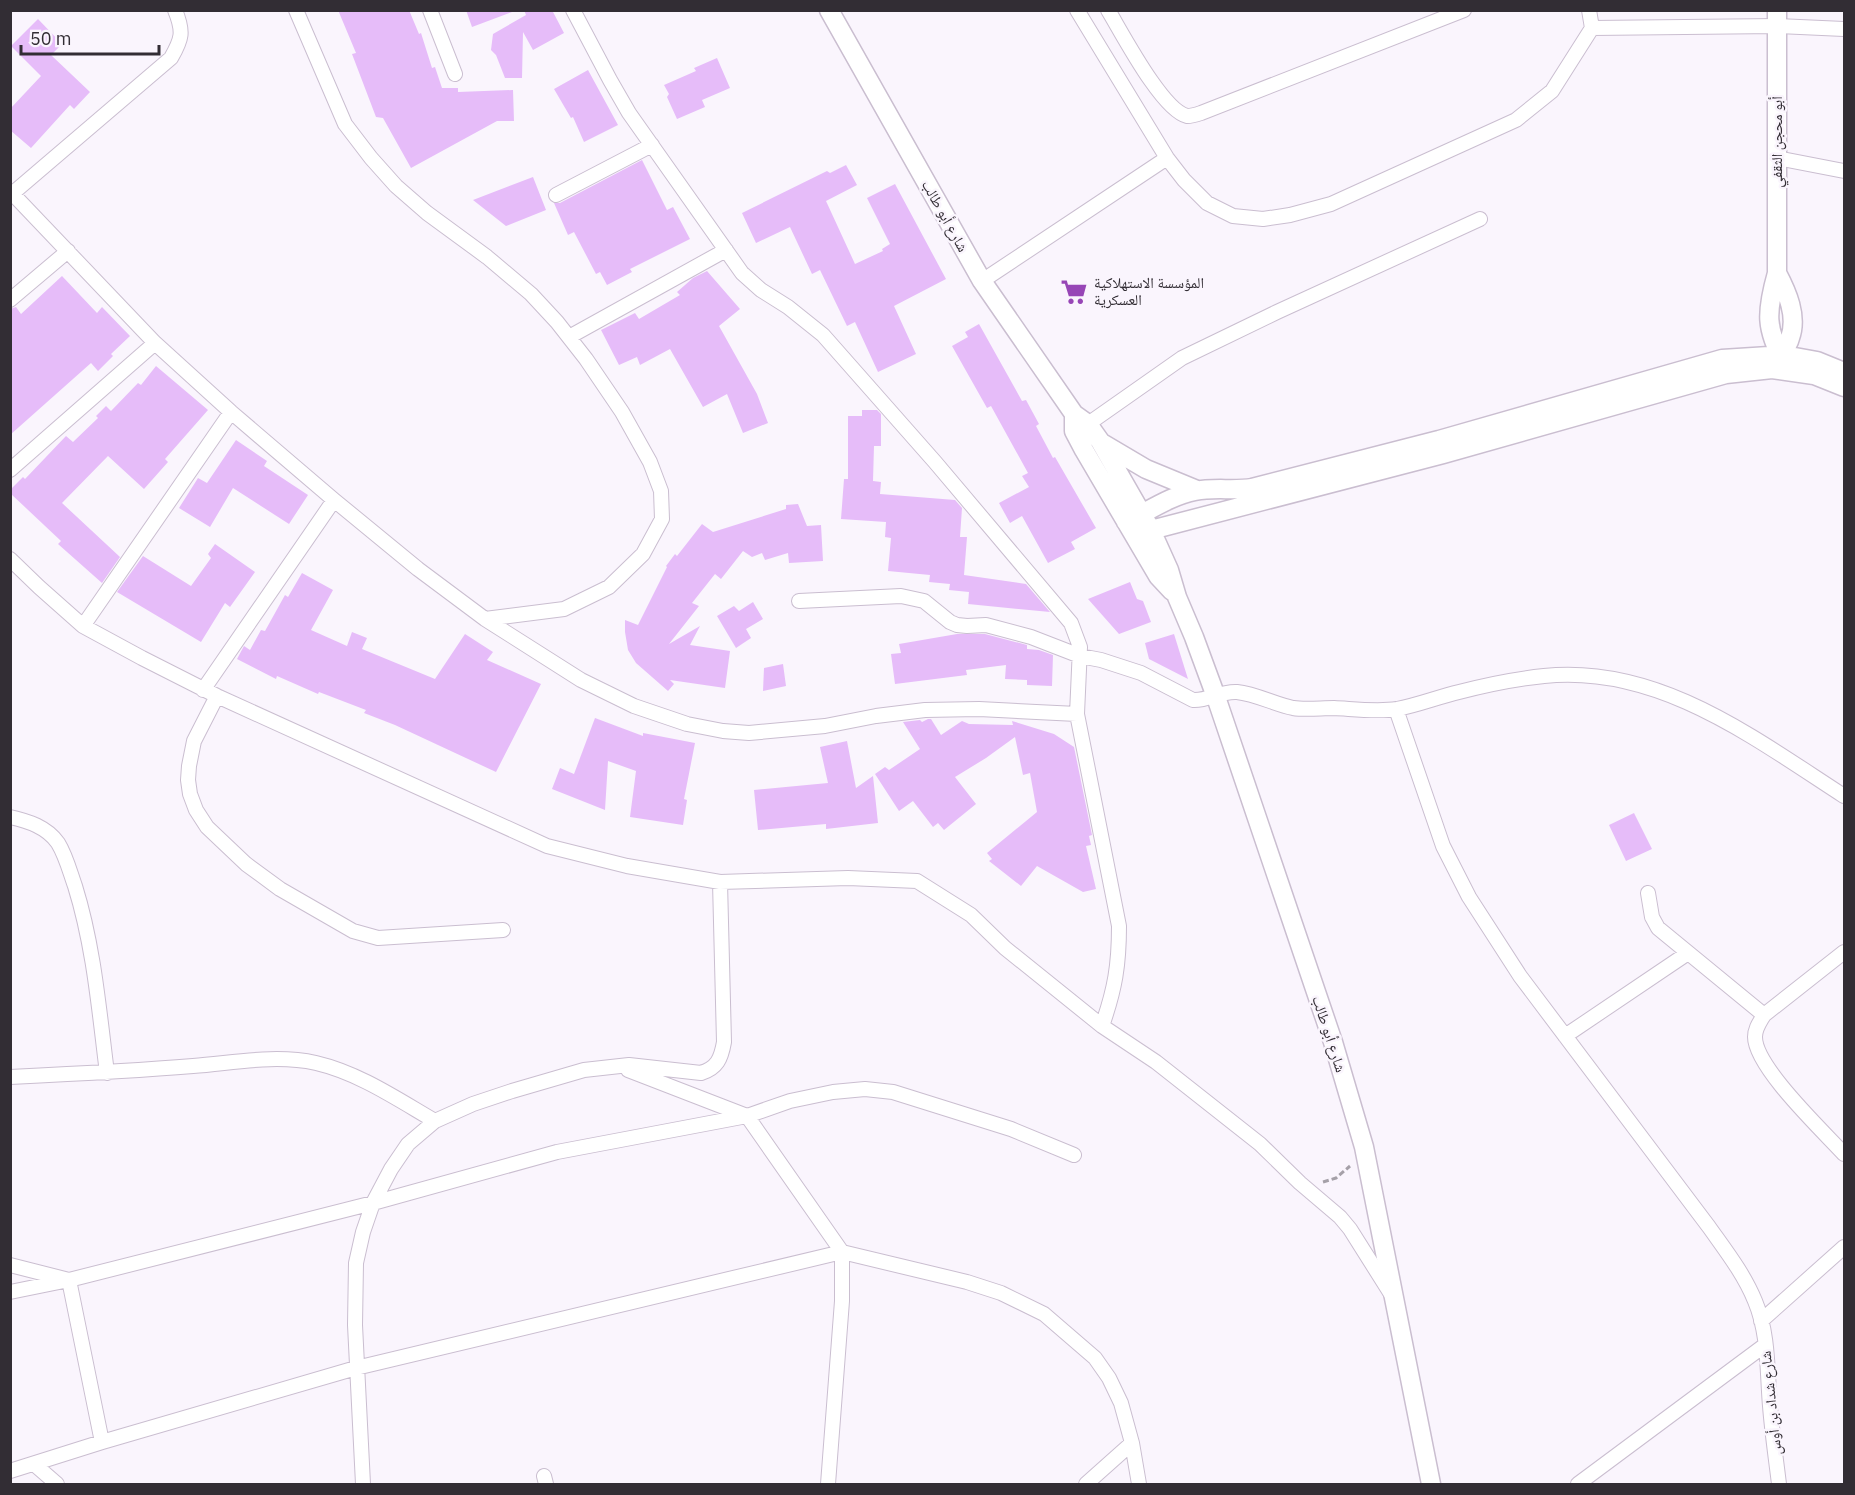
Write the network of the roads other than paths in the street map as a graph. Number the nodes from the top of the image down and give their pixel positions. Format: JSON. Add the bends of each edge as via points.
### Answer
{"nodes":[{"id":1,"x":175,"y":10,"type":"edge"},
{"id":2,"x":296,"y":10,"type":"edge"},
{"id":3,"x":430,"y":10,"type":"edge"},
{"id":4,"x":573,"y":10,"type":"edge"},
{"id":5,"x":829,"y":10,"type":"edge"},
{"id":6,"x":1077,"y":10,"type":"edge"},
{"id":7,"x":1107,"y":10,"type":"edge"},
{"id":8,"x":1464,"y":10,"type":"edge"},
{"id":9,"x":1589,"y":10,"type":"edge"},
{"id":10,"x":1777,"y":18,"type":"edge"},
{"id":11,"x":1592,"y":28,"type":"junction"},
{"id":12,"x":1845,"y":29,"type":"edge"},
{"id":13,"x":455,"y":74,"type":"dead end"},
{"id":14,"x":652,"y":145,"type":"junction"},
{"id":15,"x":1167,"y":158,"type":"junction"},
{"id":16,"x":1777,"y":158,"type":"junction"},
{"id":17,"x":1845,"y":171,"type":"edge"},
{"id":18,"x":12,"y":192,"type":"edge"},
{"id":19,"x":556,"y":195,"type":"dead end"},
{"id":20,"x":1480,"y":219,"type":"dead end"},
{"id":21,"x":726,"y":250,"type":"junction"},
{"id":22,"x":68,"y":251,"type":"junction"},
{"id":23,"x":982,"y":281,"type":"junction"},
{"id":24,"x":10,"y":300,"type":"edge"},
{"id":25,"x":569,"y":337,"type":"junction"},
{"id":26,"x":155,"y":343,"type":"junction"},
{"id":27,"x":1780,"y":365,"type":"junction"},
{"id":28,"x":1845,"y":372,"type":"edge"},
{"id":29,"x":1845,"y":387,"type":"edge"},
{"id":30,"x":231,"y":412,"type":"junction"},
{"id":31,"x":1081,"y":419,"type":"junction"},
{"id":32,"x":1100,"y":441,"type":"junction"},
{"id":33,"x":10,"y":470,"type":"edge"},
{"id":34,"x":1197,"y":490,"type":"junction"},
{"id":35,"x":334,"y":500,"type":"junction"},
{"id":36,"x":1138,"y":526,"type":"junction"},
{"id":37,"x":10,"y":559,"type":"edge"},
{"id":38,"x":799,"y":601,"type":"dead end"},
{"id":39,"x":485,"y":619,"type":"junction"},
{"id":40,"x":83,"y":626,"type":"junction"},
{"id":41,"x":1080,"y":656,"type":"junction"},
{"id":42,"x":202,"y":690,"type":"junction"},
{"id":43,"x":1215,"y":694,"type":"junction"},
{"id":44,"x":217,"y":696,"type":"junction"},
{"id":45,"x":1396,"y":709,"type":"junction"},
{"id":46,"x":1077,"y":714,"type":"junction"},
{"id":47,"x":1845,"y":796,"type":"edge"},
{"id":48,"x":10,"y":817,"type":"edge"},
{"id":49,"x":720,"y":882,"type":"junction"},
{"id":50,"x":1648,"y":893,"type":"dead end"},
{"id":51,"x":503,"y":930,"type":"dead end"},
{"id":52,"x":1845,"y":952,"type":"edge"},
{"id":53,"x":1688,"y":953,"type":"junction"},
{"id":54,"x":1764,"y":1015,"type":"junction"},
{"id":55,"x":1102,"y":1026,"type":"junction"},
{"id":56,"x":1565,"y":1036,"type":"junction"},
{"id":57,"x":618,"y":1065,"type":"junction"},
{"id":58,"x":107,"y":1073,"type":"junction"},
{"id":59,"x":10,"y":1077,"type":"edge"},
{"id":60,"x":747,"y":1116,"type":"junction"},
{"id":61,"x":435,"y":1120,"type":"junction"},
{"id":62,"x":1074,"y":1155,"type":"dead end"},
{"id":63,"x":1845,"y":1155,"type":"edge"},
{"id":64,"x":373,"y":1203,"type":"junction"},
{"id":65,"x":1845,"y":1247,"type":"edge"},
{"id":66,"x":842,"y":1252,"type":"junction"},
{"id":67,"x":10,"y":1265,"type":"edge"},
{"id":68,"x":69,"y":1280,"type":"junction"},
{"id":69,"x":10,"y":1292,"type":"edge"},
{"id":70,"x":1394,"y":1298,"type":"junction"},
{"id":71,"x":1761,"y":1321,"type":"junction"},
{"id":72,"x":1765,"y":1345,"type":"junction"},
{"id":73,"x":356,"y":1368,"type":"junction"},
{"id":74,"x":102,"y":1442,"type":"junction"},
{"id":75,"x":1132,"y":1443,"type":"junction"},
{"id":76,"x":34,"y":1464,"type":"junction"},
{"id":77,"x":10,"y":1471,"type":"edge"},
{"id":78,"x":57,"y":1485,"type":"edge"},
{"id":79,"x":363,"y":1485,"type":"edge"},
{"id":80,"x":828,"y":1485,"type":"edge"},
{"id":81,"x":1086,"y":1485,"type":"edge"},
{"id":82,"x":1139,"y":1485,"type":"edge"},
{"id":83,"x":1431,"y":1485,"type":"edge"},
{"id":84,"x":1578,"y":1485,"type":"edge"},
{"id":85,"x":1779,"y":1485,"type":"edge"}],
"edges":[{"from":1,"to":18,"type":"street","via":[[181,25],[180,44],[171,58]]},
{"from":2,"to":25,"type":"street","via":[[345,124],[371,158],[427,213],[531,294]]},
{"from":3,"to":13,"type":"street"},
{"from":4,"to":14,"type":"street","via":[[610,80]]},
{"from":5,"to":23,"type":"street","name":"شارع أبو طالب"},
{"from":6,"to":15,"type":"street"},
{"from":7,"to":8,"type":"street","via":[[1153,84],[1174,108],[1188,116]]},
{"from":9,"to":11,"type":"street"},
{"from":10,"to":11,"type":"street"},
{"from":10,"to":12,"type":"street"},
{"from":10,"to":16,"type":"street","name":"أبو محجن الثقفي"},
{"from":11,"to":15,"type":"street","via":[[1552,91],[1516,120],[1312,210],[1263,219],[1233,216],[1207,203]]},
{"from":14,"to":19,"type":"street"},
{"from":14,"to":21,"type":"street"},
{"from":15,"to":23,"type":"street"},
{"from":16,"to":17,"type":"street"},
{"from":16,"to":27,"type":"street","name":"أبو محجن الثقفي","via":[[1777,273],[1769,324]]},
{"from":18,"to":22,"type":"street"},
{"from":20,"to":31,"type":"street","via":[[1182,358]]},
{"from":21,"to":25,"type":"street"},
{"from":21,"to":41,"type":"street","via":[[749,280],[823,335],[935,462],[1071,623]]},
{"from":22,"to":24,"type":"street"},
{"from":22,"to":26,"type":"street"},
{"from":23,"to":31,"type":"street","name":"شارع أبو طالب"},
{"from":25,"to":39,"type":"street","via":[[622,412],[650,462],[661,491],[662,519],[643,554],[609,587],[564,609]]},
{"from":26,"to":30,"type":"street"},
{"from":26,"to":33,"type":"street"},
{"from":27,"to":28,"type":"street","via":[[1817,361]]},
{"from":27,"to":29,"type":"street"},
{"from":27,"to":34,"type":"street","via":[[1722,359],[1439,440],[1252,488]]},
{"from":27,"to":36,"type":"street","via":[[1726,374],[1443,454]]},
{"from":30,"to":35,"type":"street"},
{"from":30,"to":40,"type":"street"},
{"from":31,"to":32,"type":"street","name":"شارع أبو طالب"},
{"from":31,"to":36,"type":"street","name":"شارع أبو طالب","via":[[1074,431]]},
{"from":32,"to":34,"type":"street","via":[[1146,469]]},
{"from":32,"to":36,"type":"street","name":"شارع أبو طالب"},
{"from":34,"to":36,"type":"street","via":[[1167,501]]},
{"from":35,"to":39,"type":"street"},
{"from":35,"to":42,"type":"street"},
{"from":36,"to":43,"type":"street","name":"شارع أبو طالب","via":[[1158,576],[1176,597]]},
{"from":37,"to":40,"type":"street"},
{"from":38,"to":41,"type":"street","via":[[901,596],[924,601],[950,622],[998,628]]},
{"from":39,"to":46,"type":"street","via":[[580,680],[634,706],[723,731],[749,733],[825,726],[925,710]]},
{"from":40,"to":42,"type":"street"},
{"from":41,"to":43,"type":"street","via":[[1141,673],[1193,700]]},
{"from":41,"to":46,"type":"street"},
{"from":42,"to":44,"type":"street"},
{"from":43,"to":45,"type":"street","via":[[1246,693],[1295,708]]},
{"from":43,"to":70,"type":"street","name":"شارع أبو طالب","via":[[1333,1042],[1364,1147]]},
{"from":44,"to":49,"type":"street","via":[[547,846],[627,866]]},
{"from":44,"to":51,"type":"street","via":[[194,741],[189,766],[190,795],[207,827],[246,864],[280,889],[353,931],[378,938]]},
{"from":45,"to":47,"type":"street","via":[[1523,679],[1570,674],[1606,677],[1642,685],[1703,708]]},
{"from":45,"to":56,"type":"street","name":"شارع شداد بن أوس","via":[[1454,869],[1493,936]]},
{"from":46,"to":55,"type":"street","via":[[1119,926],[1116,980]]},
{"from":48,"to":58,"type":"street","via":[[29,821],[48,833],[66,861],[93,959]]},
{"from":49,"to":55,"type":"street","via":[[848,878],[917,881],[971,915],[1005,948]]},
{"from":49,"to":57,"type":"street","via":[[724,1042],[717,1063],[701,1073]]},
{"from":50,"to":53,"type":"street","via":[[1658,928]]},
{"from":52,"to":54,"type":"street"},
{"from":53,"to":54,"type":"street"},
{"from":53,"to":56,"type":"street"},
{"from":54,"to":63,"type":"street","via":[[1755,1037],[1758,1051],[1785,1089]]},
{"from":55,"to":70,"type":"street","via":[[1156,1062],[1260,1144],[1340,1217]]},
{"from":56,"to":71,"type":"street","name":"شارع شداد بن أوس","via":[[1738,1268]]},
{"from":57,"to":60,"type":"street"},
{"from":57,"to":61,"type":"street","via":[[584,1070],[512,1091]]},
{"from":58,"to":59,"type":"street"},
{"from":58,"to":61,"type":"street","via":[[300,1060],[354,1077]]},
{"from":60,"to":62,"type":"street","via":[[833,1092],[893,1092],[1011,1129]]},
{"from":60,"to":64,"type":"street","via":[[557,1152]]},
{"from":60,"to":66,"type":"street"},
{"from":61,"to":64,"type":"street","via":[[408,1144]]},
{"from":64,"to":68,"type":"street"},
{"from":64,"to":73,"type":"street","via":[[356,1263]]},
{"from":65,"to":71,"type":"street"},
{"from":66,"to":73,"type":"street"},
{"from":66,"to":75,"type":"street","via":[[967,1282],[1044,1314],[1095,1358],[1109,1378]]},
{"from":66,"to":80,"type":"street"},
{"from":67,"to":68,"type":"street"},
{"from":68,"to":69,"type":"street"},
{"from":68,"to":74,"type":"street"},
{"from":70,"to":83,"type":"street","name":"شارع أبو طالب"},
{"from":71,"to":72,"type":"street","name":"شارع شداد بن أوس"},
{"from":72,"to":84,"type":"street"},
{"from":72,"to":85,"type":"street","name":"شارع شداد بن أوس"},
{"from":73,"to":74,"type":"street"},
{"from":73,"to":79,"type":"street"},
{"from":74,"to":76,"type":"street"},
{"from":75,"to":81,"type":"street"},
{"from":75,"to":82,"type":"street"},
{"from":76,"to":77,"type":"street"},
{"from":76,"to":78,"type":"street"}]}
